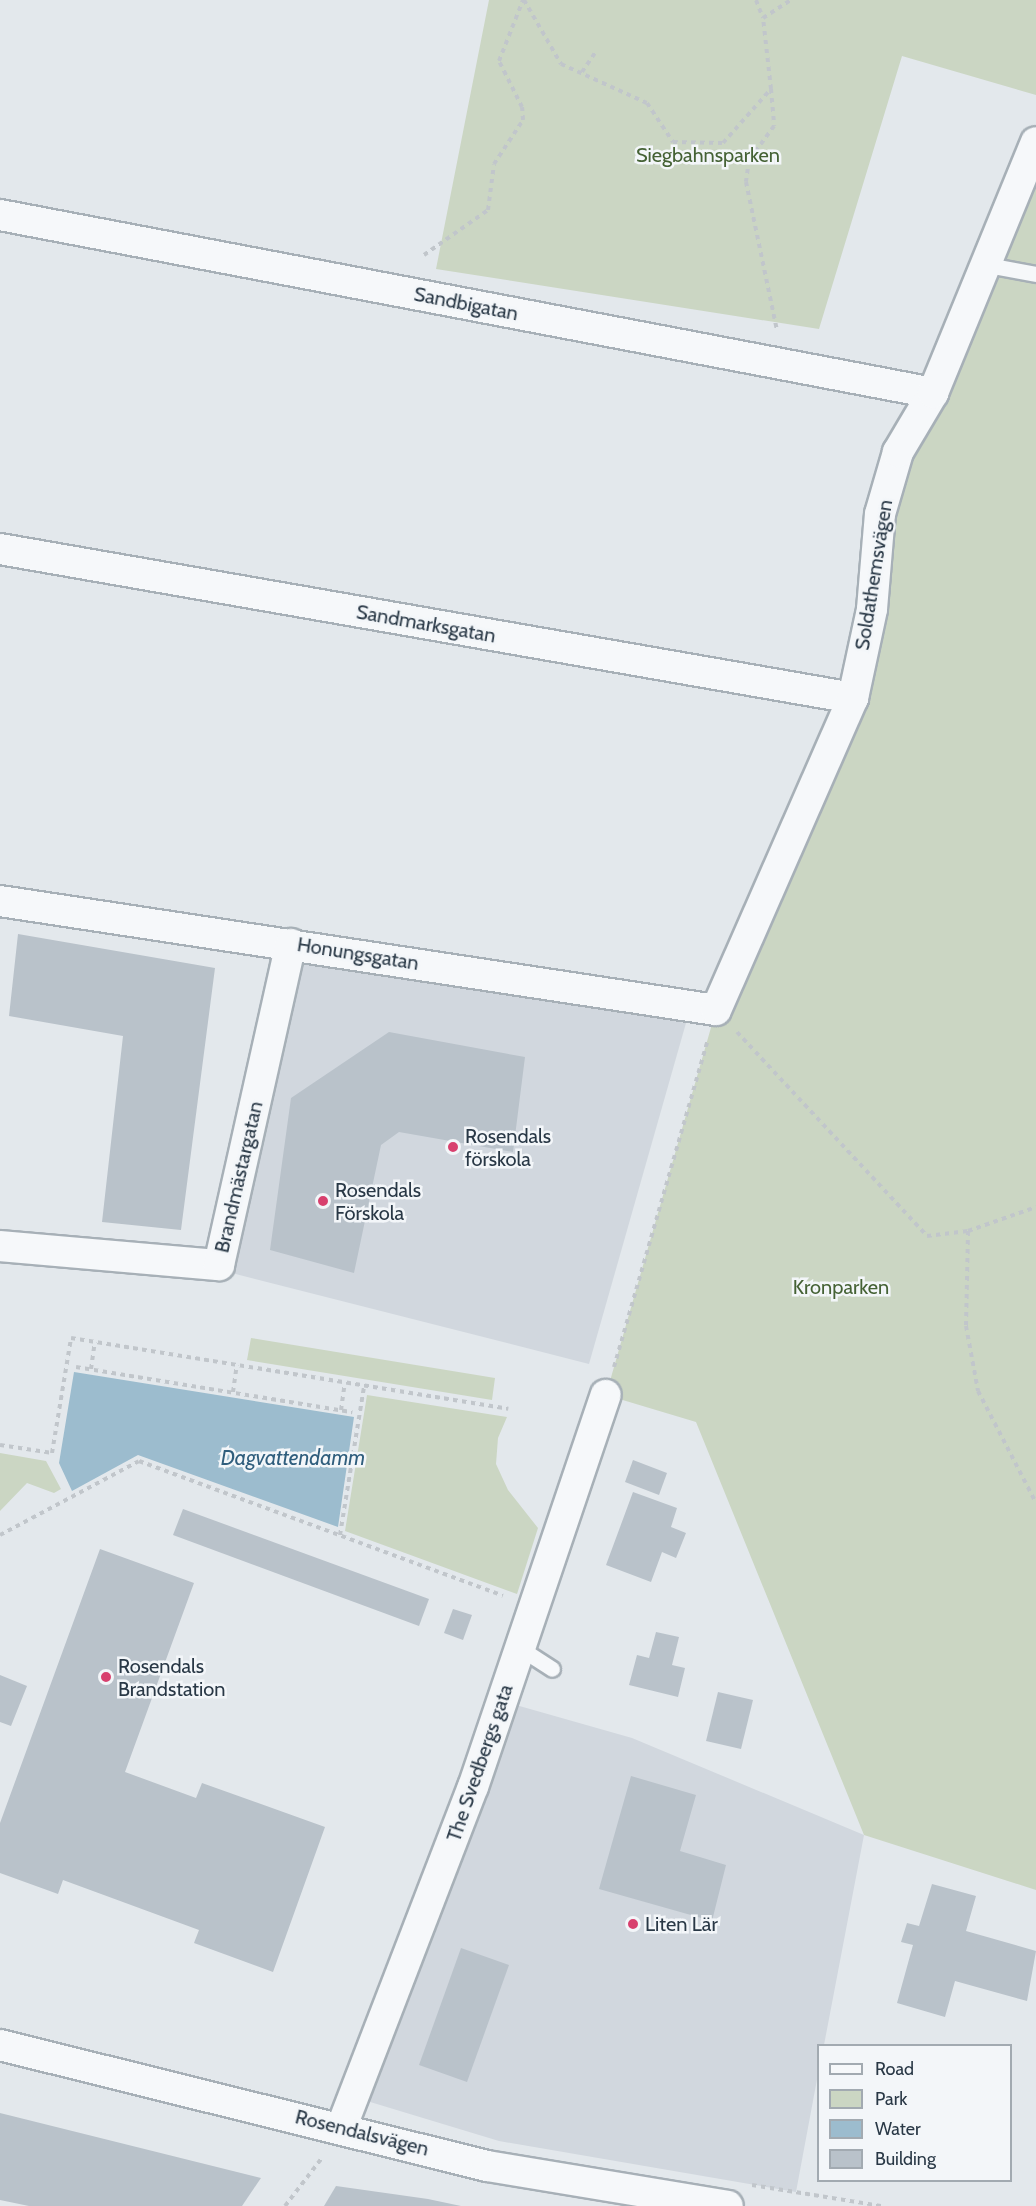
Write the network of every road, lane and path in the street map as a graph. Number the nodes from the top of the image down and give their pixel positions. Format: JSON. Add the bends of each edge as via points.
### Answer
{"nodes":[{"id":1,"x":524,"y":0,"type":"edge"},
{"id":2,"x":756,"y":0,"type":"edge"},
{"id":3,"x":791,"y":0,"type":"edge"},
{"id":4,"x":763,"y":18,"type":"junction"},
{"id":5,"x":596,"y":51,"type":"dead end"},
{"id":6,"x":582,"y":72,"type":"junction"},
{"id":7,"x":771,"y":89,"type":"junction"},
{"id":8,"x":1036,"y":142,"type":"edge"},
{"id":9,"x":0,"y":215,"type":"edge"},
{"id":10,"x":424,"y":255,"type":"dead end"},
{"id":11,"x":982,"y":264,"type":"junction"},
{"id":12,"x":1036,"y":274,"type":"edge"},
{"id":13,"x":784,"y":364,"type":"junction"},
{"id":14,"x":933,"y":393,"type":"junction"},
{"id":15,"x":0,"y":549,"type":"edge"},
{"id":16,"x":853,"y":698,"type":"junction"},
{"id":17,"x":0,"y":901,"type":"edge"},
{"id":18,"x":291,"y":944,"type":"junction"},
{"id":19,"x":716,"y":1010,"type":"junction"},
{"id":20,"x":1036,"y":1207,"type":"edge"},
{"id":21,"x":968,"y":1231,"type":"junction"},
{"id":22,"x":0,"y":1246,"type":"edge"},
{"id":23,"x":95,"y":1342,"type":"junction"},
{"id":24,"x":237,"y":1365,"type":"junction"},
{"id":25,"x":76,"y":1367,"type":"dead end"},
{"id":26,"x":91,"y":1369,"type":"junction"},
{"id":27,"x":345,"y":1383,"type":"junction"},
{"id":28,"x":363,"y":1386,"type":"junction"},
{"id":29,"x":233,"y":1392,"type":"junction"},
{"id":30,"x":606,"y":1395,"type":"joint"},
{"id":31,"x":508,"y":1409,"type":"dead end"},
{"id":32,"x":341,"y":1410,"type":"junction"},
{"id":33,"x":352,"y":1412,"type":"dead end"},
{"id":34,"x":0,"y":1445,"type":"edge"},
{"id":35,"x":1036,"y":1503,"type":"edge"},
{"id":36,"x":0,"y":1535,"type":"edge"},
{"id":37,"x":340,"y":1535,"type":"junction"},
{"id":38,"x":515,"y":1600,"type":"dead end"},
{"id":39,"x":520,"y":1648,"type":"junction"},
{"id":40,"x":552,"y":1669,"type":"dead end"},
{"id":41,"x":0,"y":2045,"type":"edge"},
{"id":42,"x":342,"y":2126,"type":"junction"},
{"id":43,"x":285,"y":2206,"type":"edge"},
{"id":44,"x":728,"y":2206,"type":"edge"}],
"edges":[{"from":1,"to":6,"type":"path","via":[[561,64]]},
{"from":1,"to":10,"type":"path","via":[[499,61],[522,107],[523,120],[494,164],[488,210]]},
{"from":2,"to":4,"type":"path"},
{"from":3,"to":4,"type":"path"},
{"from":4,"to":7,"type":"path"},
{"from":5,"to":6,"type":"path"},
{"from":6,"to":7,"type":"path","via":[[647,103],[673,142],[723,143]]},
{"from":7,"to":13,"type":"path","via":[[774,126],[749,160],[746,182]]},
{"from":8,"to":11,"type":"street","name":"Soldathemsvägen"},
{"from":9,"to":13,"type":"street","name":"Sandbigatan"},
{"from":11,"to":12,"type":"lane"},
{"from":11,"to":14,"type":"street","name":"Soldathemsvägen"},
{"from":13,"to":14,"type":"street","name":"Sandbigatan"},
{"from":14,"to":16,"type":"street","name":"Soldathemsvägen","via":[[898,452],[880,514],[872,609]]},
{"from":15,"to":16,"type":"street","name":"Sandmarksgatan"},
{"from":16,"to":19,"type":"street","name":"Soldathemsvägen"},
{"from":17,"to":18,"type":"street","name":"Honungsgatan"},
{"from":18,"to":19,"type":"street","name":"Honungsgatan"},
{"from":18,"to":22,"type":"street","name":"Brandmästargatan","via":[[219,1265]]},
{"from":19,"to":21,"type":"path","via":[[927,1236]]},
{"from":19,"to":30,"type":"path"},
{"from":20,"to":21,"type":"path"},
{"from":21,"to":35,"type":"path","via":[[966,1326],[978,1391]]},
{"from":23,"to":24,"type":"path"},
{"from":23,"to":26,"type":"path"},
{"from":23,"to":34,"type":"path","via":[[70,1338],[52,1453]]},
{"from":24,"to":27,"type":"path"},
{"from":24,"to":29,"type":"path"},
{"from":25,"to":26,"type":"path"},
{"from":26,"to":29,"type":"path"},
{"from":27,"to":28,"type":"path"},
{"from":27,"to":32,"type":"path"},
{"from":28,"to":31,"type":"path"},
{"from":28,"to":37,"type":"path"},
{"from":29,"to":32,"type":"path"},
{"from":30,"to":39,"type":"street","name":"The Svedbergs gata"},
{"from":32,"to":33,"type":"path"},
{"from":36,"to":37,"type":"path","via":[[139,1461]]},
{"from":37,"to":38,"type":"path"},
{"from":39,"to":40,"type":"lane"},
{"from":39,"to":42,"type":"street","name":"The Svedbergs gata","via":[[473,1787]]},
{"from":41,"to":42,"type":"street","name":"Rosendalsvägen"},
{"from":42,"to":43,"type":"path"},
{"from":42,"to":44,"type":"street","name":"Rosendalsvägen","via":[[487,2166]]}]}
